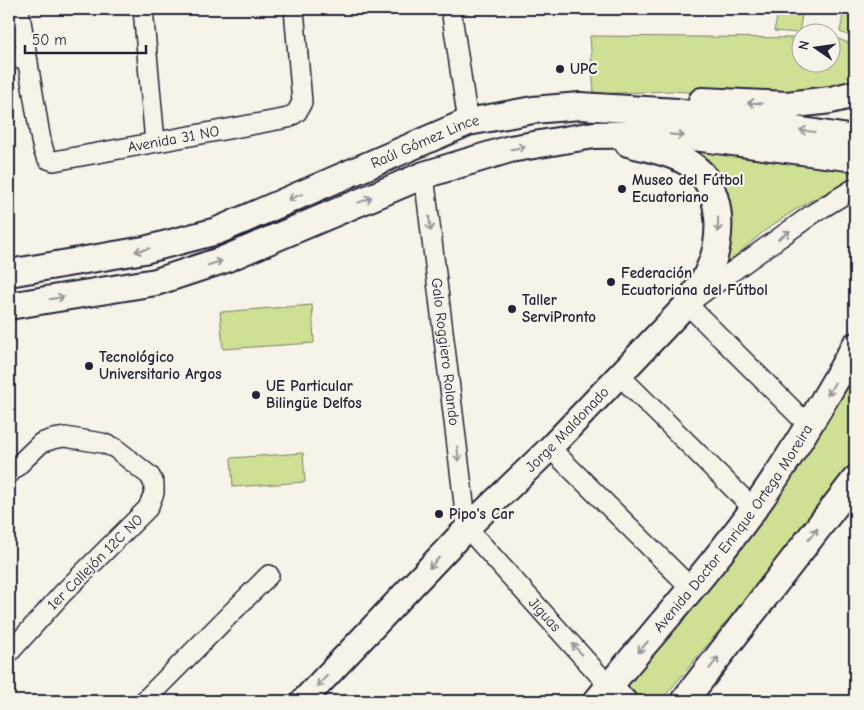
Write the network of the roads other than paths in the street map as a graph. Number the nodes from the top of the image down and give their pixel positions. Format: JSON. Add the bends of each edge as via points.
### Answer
{"nodes":[{"id":1,"x":19,"y":9,"type":"edge"},
{"id":2,"x":143,"y":9,"type":"edge"},
{"id":3,"x":294,"y":9,"type":"edge"},
{"id":4,"x":451,"y":9,"type":"edge"},
{"id":5,"x":9,"y":56,"type":"edge"},
{"id":6,"x":28,"y":61,"type":"junction"},
{"id":7,"x":855,"y":94,"type":"edge"},
{"id":8,"x":580,"y":106,"type":"junction"},
{"id":9,"x":468,"y":122,"type":"junction"},
{"id":10,"x":594,"y":135,"type":"junction"},
{"id":11,"x":855,"y":139,"type":"edge"},
{"id":12,"x":155,"y":142,"type":"junction"},
{"id":13,"x":855,"y":158,"type":"edge"},
{"id":14,"x":424,"y":175,"type":"junction"},
{"id":15,"x":855,"y":188,"type":"edge"},
{"id":16,"x":9,"y":273,"type":"edge"},
{"id":17,"x":687,"y":304,"type":"junction"},
{"id":18,"x":9,"y":306,"type":"edge"},
{"id":19,"x":855,"y":346,"type":"edge"},
{"id":20,"x":620,"y":376,"type":"junction"},
{"id":21,"x":809,"y":426,"type":"junction"},
{"id":22,"x":550,"y":448,"type":"junction"},
{"id":23,"x":9,"y":474,"type":"edge"},
{"id":24,"x":855,"y":480,"type":"edge"},
{"id":25,"x":754,"y":509,"type":"junction"},
{"id":26,"x":467,"y":528,"type":"junction"},
{"id":27,"x":269,"y":575,"type":"dead end"},
{"id":28,"x":692,"y":589,"type":"junction"},
{"id":29,"x":9,"y":653,"type":"edge"},
{"id":30,"x":610,"y":696,"type":"edge"},
{"id":31,"x":144,"y":701,"type":"edge"},
{"id":32,"x":303,"y":701,"type":"edge"},
{"id":33,"x":684,"y":701,"type":"edge"}],
"edges":[{"from":1,"to":6,"type":"street"},
{"from":2,"to":12,"type":"street"},
{"from":3,"to":12,"type":"street","name":"Avenida 31 NO","via":[[302,102],[297,112],[288,118]]},
{"from":4,"to":9,"type":"street"},
{"from":5,"to":6,"type":"street"},
{"from":6,"to":12,"type":"street","name":"Avenida 31 NO","via":[[41,141],[48,159],[54,161]]},
{"from":7,"to":8,"type":"main road","one_way":true,"via":[[787,105],[680,100]]},
{"from":8,"to":9,"type":"main road","name":"Raúl Gómez Lince","via":[[533,110]]},
{"from":11,"to":8,"type":"main road","name":"Raúl Gómez Lince","one_way":true,"via":[[677,112]]},
{"from":9,"to":16,"type":"main road","name":"Raúl Gómez Lince","one_way":true,"via":[[217,231],[144,250]]},
{"from":10,"to":13,"type":"main road","name":"Raúl Gómez Lince","one_way":true,"via":[[671,134]]},
{"from":14,"to":10,"type":"main road","name":"Raúl Gómez Lince","one_way":true,"via":[[510,149]]},
{"from":10,"to":17,"type":"main road","one_way":true,"via":[[673,155],[691,164],[710,188],[719,221],[716,247],[708,273]]},
{"from":18,"to":14,"type":"main road","name":"Raúl Gómez Lince","one_way":true,"via":[[156,282],[223,260]]},
{"from":14,"to":26,"type":"street","name":"Galo Roggiero Rolando","one_way":true},
{"from":17,"to":15,"type":"street","name":"Jorge Maldonado","one_way":true,"via":[[814,213]]},
{"from":17,"to":20,"type":"street","name":"Jorge Maldonado"},
{"from":17,"to":21,"type":"street"},
{"from":19,"to":21,"type":"main road","name":"Avenida Doctor Enrique Ortega Moreira","one_way":true},
{"from":20,"to":22,"type":"street","name":"Jorge Maldonado"},
{"from":20,"to":25,"type":"street"},
{"from":21,"to":25,"type":"main road","name":"Avenida Doctor Enrique Ortega Moreira"},
{"from":22,"to":26,"type":"street","name":"Jorge Maldonado"},
{"from":22,"to":28,"type":"street"},
{"from":23,"to":29,"type":"street","name":"1er Callejón 12C NO","via":[[41,443],[65,437],[115,448],[150,476],[154,493],[148,508]]},
{"from":33,"to":24,"type":"main road","one_way":true},
{"from":25,"to":28,"type":"main road","name":"Avenida Doctor Enrique Ortega Moreira"},
{"from":30,"to":26,"type":"street","name":"Jiguas","one_way":true},
{"from":26,"to":32,"type":"street","name":"Jorge Maldonado","one_way":true},
{"from":27,"to":31,"type":"street"},
{"from":28,"to":30,"type":"main road","name":"Avenida Doctor Enrique Ortega Moreira","one_way":true}]}
